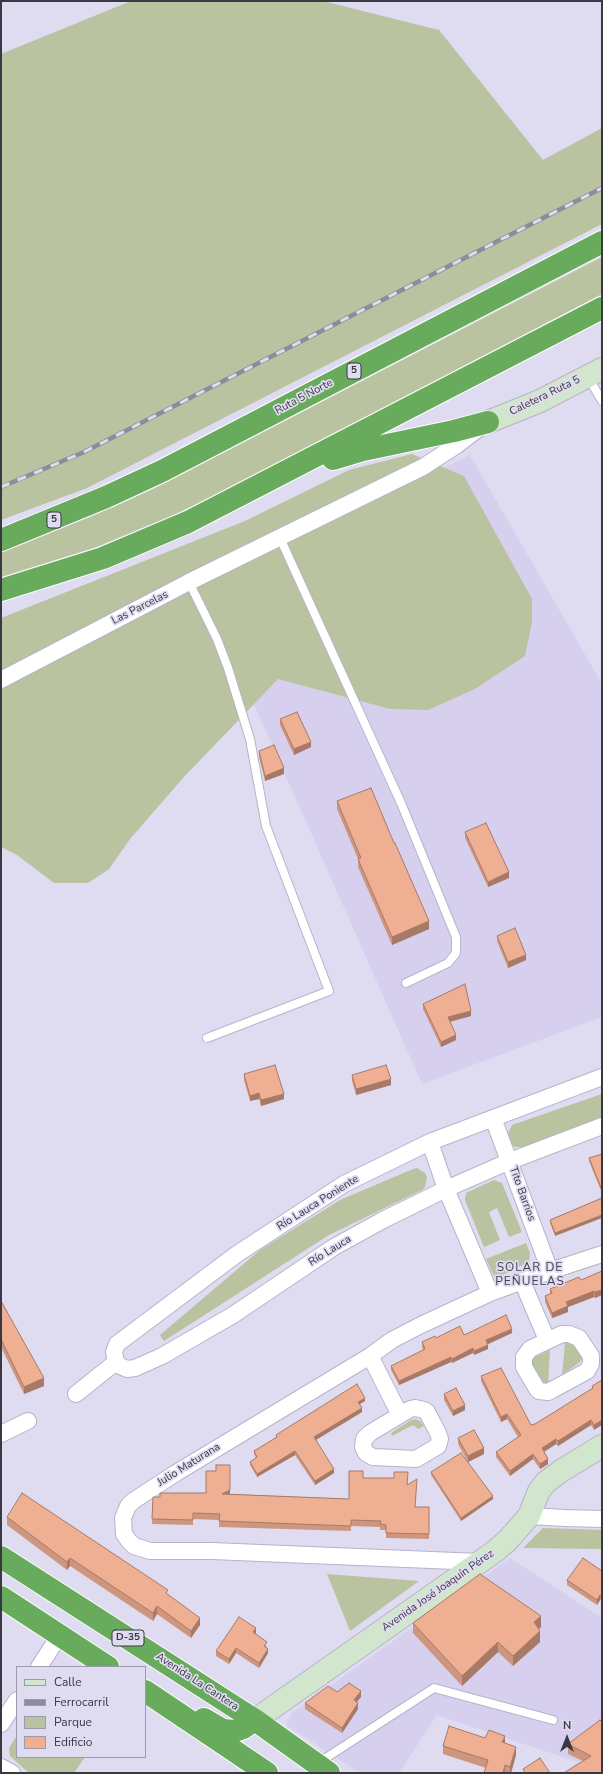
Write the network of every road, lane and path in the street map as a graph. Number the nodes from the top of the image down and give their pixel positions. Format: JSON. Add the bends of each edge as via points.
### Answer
{"nodes":[{"id":1,"x":602,"y":242,"type":"edge"},
{"id":2,"x":602,"y":308,"type":"edge"},
{"id":3,"x":595,"y":372,"type":"edge"},
{"id":4,"x":602,"y":401,"type":"edge"},
{"id":5,"x":488,"y":422,"type":"junction"},
{"id":6,"x":266,"y":483,"type":"junction"},
{"id":7,"x":280,"y":538,"type":"junction"},
{"id":8,"x":1,"y":540,"type":"edge"},
{"id":9,"x":190,"y":582,"type":"junction"},
{"id":10,"x":1,"y":591,"type":"edge"},
{"id":11,"x":1,"y":680,"type":"edge"},
{"id":12,"x":406,"y":983,"type":"dead end"},
{"id":13,"x":207,"y":1038,"type":"dead end"},
{"id":14,"x":602,"y":1077,"type":"edge"},
{"id":15,"x":492,"y":1118,"type":"junction"},
{"id":16,"x":602,"y":1126,"type":"edge"},
{"id":17,"x":430,"y":1142,"type":"junction"},
{"id":18,"x":510,"y":1161,"type":"junction"},
{"id":19,"x":446,"y":1189,"type":"junction"},
{"id":20,"x":602,"y":1254,"type":"edge"},
{"id":21,"x":550,"y":1271,"type":"junction"},
{"id":22,"x":522,"y":1281,"type":"junction"},
{"id":23,"x":490,"y":1293,"type":"junction"},
{"id":24,"x":547,"y":1340,"type":"dead end"},
{"id":25,"x":370,"y":1356,"type":"junction"},
{"id":26,"x":116,"y":1362,"type":"junction"},
{"id":27,"x":76,"y":1394,"type":"dead end"},
{"id":28,"x":400,"y":1414,"type":"junction"},
{"id":29,"x":28,"y":1421,"type":"dead end"},
{"id":30,"x":1,"y":1434,"type":"edge"},
{"id":31,"x":602,"y":1446,"type":"edge"},
{"id":32,"x":529,"y":1516,"type":"junction"},
{"id":33,"x":602,"y":1519,"type":"edge"},
{"id":34,"x":1,"y":1557,"type":"edge"},
{"id":35,"x":480,"y":1562,"type":"junction"},
{"id":36,"x":1,"y":1597,"type":"edge"},
{"id":37,"x":59,"y":1636,"type":"junction"},
{"id":38,"x":40,"y":1666,"type":"edge"},
{"id":39,"x":106,"y":1666,"type":"edge"},
{"id":40,"x":151,"y":1695,"type":"edge"},
{"id":41,"x":16,"y":1702,"type":"edge"},
{"id":42,"x":255,"y":1720,"type":"junction"},
{"id":43,"x":553,"y":1720,"type":"dead end"},
{"id":44,"x":1,"y":1724,"type":"edge"},
{"id":45,"x":1,"y":1767,"type":"edge"},
{"id":46,"x":322,"y":1769,"type":"edge"},
{"id":47,"x":12,"y":1773,"type":"edge"},
{"id":48,"x":267,"y":1773,"type":"edge"}],
"edges":[{"from":1,"to":8,"type":"highway","name":"Ruta 5 Norte","number":"5","via":[[162,471]]},
{"from":2,"to":6,"type":"highway"},
{"from":3,"to":4,"type":"lane"},
{"from":3,"to":5,"type":"main road","name":"Caletera Ruta 5","via":[[535,403]]},
{"from":5,"to":6,"type":"highway","via":[[363,450]]},
{"from":5,"to":7,"type":"street","name":"Las Parcelas","via":[[423,467]]},
{"from":6,"to":10,"type":"highway","via":[[132,547]]},
{"from":7,"to":9,"type":"street","name":"Las Parcelas"},
{"from":7,"to":12,"type":"lane","via":[[402,803],[456,937],[456,953],[448,964]]},
{"from":9,"to":11,"type":"street","name":"Las Parcelas"},
{"from":9,"to":13,"type":"lane","via":[[217,639],[240,703],[250,739],[266,826],[329,991]]},
{"from":14,"to":15,"type":"street","name":"Río Lauca Poniente"},
{"from":15,"to":17,"type":"street","name":"Río Lauca Poniente"},
{"from":15,"to":18,"type":"street","name":"Tito Barrios"},
{"from":16,"to":18,"type":"street","name":"Río Lauca"},
{"from":17,"to":19,"type":"street"},
{"from":17,"to":26,"type":"street","name":"Río Lauca Poniente","via":[[344,1184],[237,1254],[117,1344],[114,1352]]},
{"from":18,"to":19,"type":"street","name":"Río Lauca"},
{"from":18,"to":21,"type":"street","name":"Tito Barrios"},
{"from":19,"to":23,"type":"street"},
{"from":19,"to":26,"type":"street","name":"Río Lauca","via":[[334,1247],[233,1315],[162,1356],[136,1368],[127,1369]]},
{"from":20,"to":21,"type":"street","name":"Julio Maturana"},
{"from":21,"to":22,"type":"street","name":"Julio Maturana"},
{"from":22,"to":23,"type":"street","name":"Julio Maturana"},
{"from":22,"to":24,"type":"street"},
{"from":23,"to":25,"type":"street","name":"Julio Maturana","via":[[392,1340]]},
{"from":25,"to":28,"type":"street"},
{"from":25,"to":35,"type":"street","name":"Julio Maturana","via":[[133,1501],[124,1512],[124,1534],[134,1546],[150,1551],[212,1551]]},
{"from":26,"to":27,"type":"street"},
{"from":28,"to":28,"type":"street","via":[[364,1439],[363,1447],[366,1453],[373,1457],[416,1458],[438,1446],[439,1436],[427,1412],[415,1408]]},
{"from":29,"to":30,"type":"street"},
{"from":31,"to":32,"type":"main road","name":"Avenida José Joaquín Pérez","via":[[546,1482],[539,1491]]},
{"from":32,"to":33,"type":"street"},
{"from":32,"to":35,"type":"main road","name":"Avenida José Joaquín Pérez","via":[[507,1541]]},
{"from":34,"to":42,"type":"highway","name":"Avenida La Cantera","number":"D-35"},
{"from":35,"to":42,"type":"main road","name":"Avenida José Joaquín Pérez"},
{"from":36,"to":37,"type":"highway"},
{"from":37,"to":38,"type":"street"},
{"from":37,"to":39,"type":"highway"},
{"from":40,"to":42,"type":"highway","via":[[187,1710],[223,1730],[235,1731]]},
{"from":40,"to":48,"type":"highway"},
{"from":41,"to":44,"type":"street"},
{"from":42,"to":46,"type":"highway","name":"Avenida La Cantera","number":"D-35"},
{"from":43,"to":46,"type":"lane","via":[[434,1688]]},
{"from":45,"to":47,"type":"street"}]}
